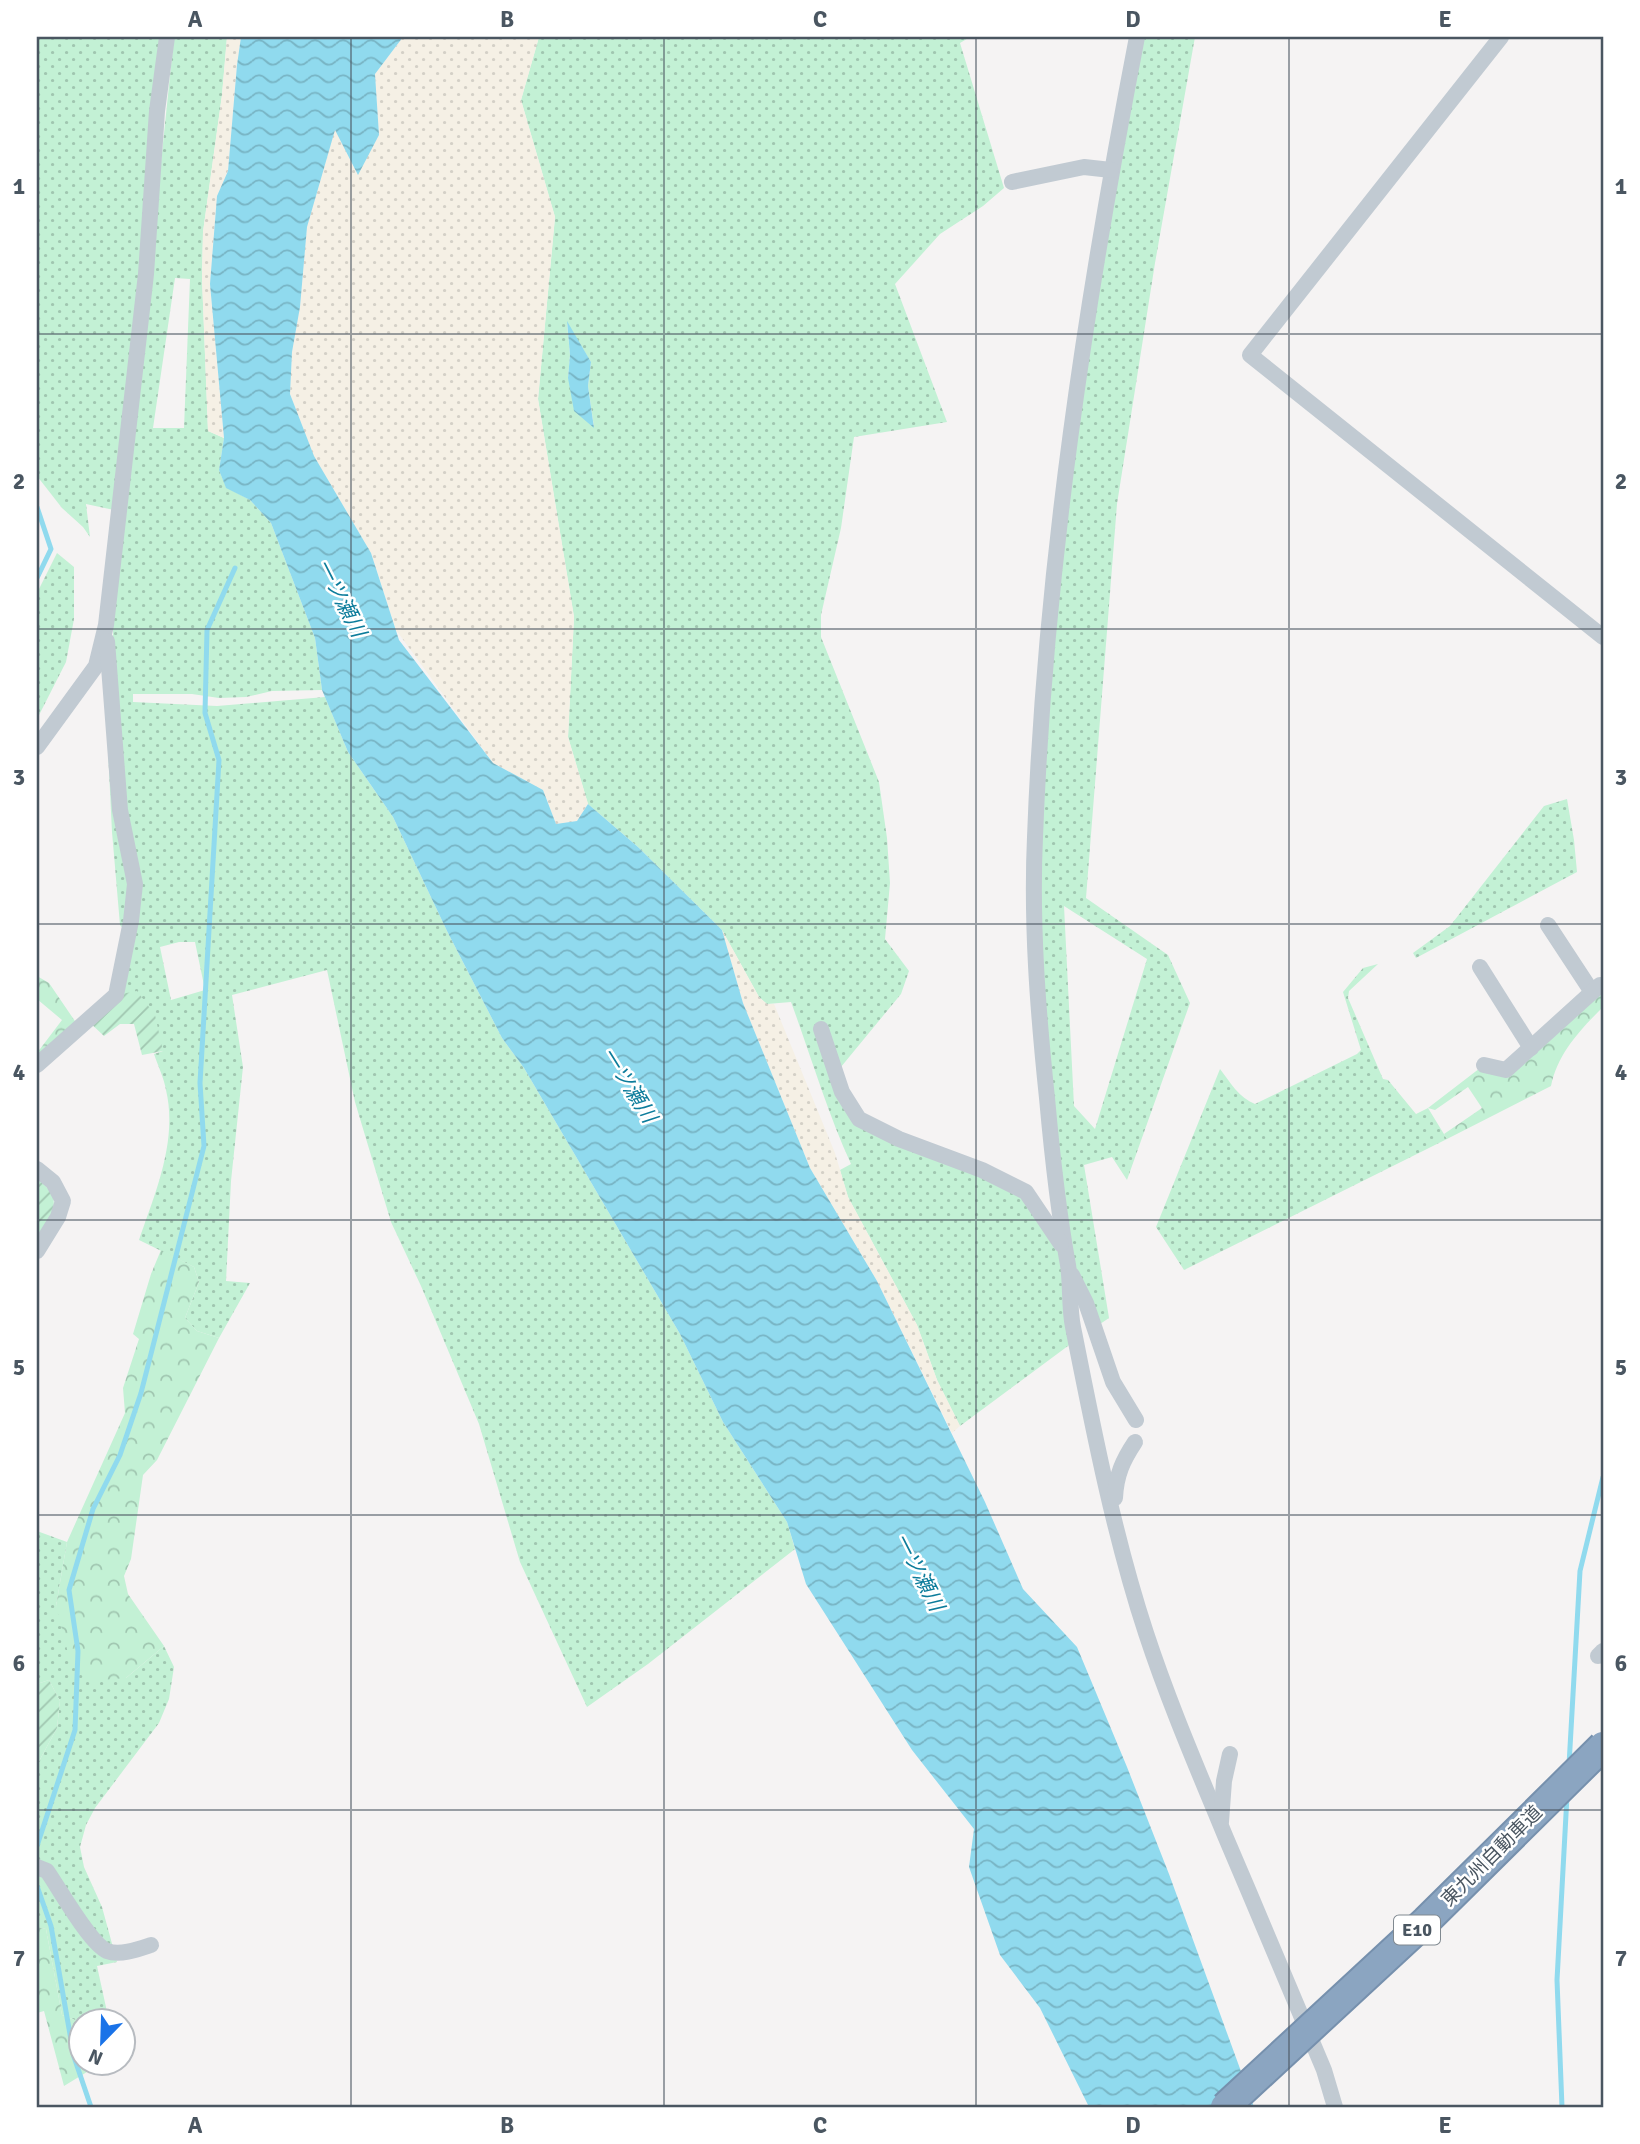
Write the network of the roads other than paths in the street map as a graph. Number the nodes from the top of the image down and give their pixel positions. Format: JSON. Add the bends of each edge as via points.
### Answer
{"nodes":[{"id":1,"x":167,"y":37,"type":"edge"},
{"id":2,"x":1136,"y":37,"type":"edge"},
{"id":3,"x":1501,"y":37,"type":"edge"},
{"id":4,"x":1111,"y":170,"type":"junction"},
{"id":5,"x":1012,"y":182,"type":"dead end"},
{"id":6,"x":106,"y":625,"type":"junction"},
{"id":7,"x":1603,"y":638,"type":"edge"},
{"id":8,"x":37,"y":747,"type":"edge"},
{"id":9,"x":1548,"y":925,"type":"dead end"},
{"id":10,"x":1480,"y":967,"type":"dead end"},
{"id":11,"x":1598,"y":988,"type":"edge"},
{"id":12,"x":821,"y":1029,"type":"dead end"},
{"id":13,"x":1531,"y":1048,"type":"junction"},
{"id":14,"x":37,"y":1065,"type":"edge"},
{"id":15,"x":1483,"y":1065,"type":"dead end"},
{"id":16,"x":37,"y":1169,"type":"edge"},
{"id":17,"x":1064,"y":1249,"type":"junction"},
{"id":18,"x":37,"y":1251,"type":"edge"},
{"id":19,"x":1068,"y":1266,"type":"junction"},
{"id":20,"x":1136,"y":1420,"type":"dead end"},
{"id":21,"x":1135,"y":1442,"type":"dead end"},
{"id":22,"x":1114,"y":1518,"type":"junction"},
{"id":23,"x":1603,"y":1746,"type":"edge"},
{"id":24,"x":1230,"y":1754,"type":"dead end"},
{"id":25,"x":1221,"y":1825,"type":"junction"},
{"id":26,"x":37,"y":1867,"type":"edge"},
{"id":27,"x":151,"y":1945,"type":"dead end"},
{"id":28,"x":1224,"y":2107,"type":"edge"},
{"id":29,"x":1335,"y":2107,"type":"edge"}],
"edges":[{"from":1,"to":6,"type":"street","via":[[146,274]]},
{"from":2,"to":4,"type":"street"},
{"from":3,"to":7,"type":"street","via":[[1250,355]]},
{"from":4,"to":5,"type":"street","via":[[1084,167]]},
{"from":4,"to":17,"type":"street","via":[[1064,483],[1046,657],[1035,840],[1040,1031]]},
{"from":6,"to":8,"type":"street","via":[[96,666]]},
{"from":6,"to":14,"type":"street","via":[[120,810],[135,884],[131,921],[116,995]]},
{"from":9,"to":11,"type":"street"},
{"from":10,"to":13,"type":"street"},
{"from":11,"to":13,"type":"street"},
{"from":12,"to":17,"type":"street","via":[[842,1092],[859,1119],[1026,1192]]},
{"from":13,"to":15,"type":"street","via":[[1506,1070]]},
{"from":16,"to":18,"type":"street","via":[[53,1182],[63,1201]]},
{"from":17,"to":19,"type":"street"},
{"from":19,"to":20,"type":"street","via":[[1113,1381]]},
{"from":19,"to":22,"type":"street","via":[[1072,1321]]},
{"from":21,"to":22,"type":"street","via":[[1116,1478]]},
{"from":22,"to":25,"type":"street","via":[[1145,1631]]},
{"from":23,"to":28,"type":"highway","name":"東九州自動車道","number":"E10","bridge":true,"via":[[1426,1921]]},
{"from":24,"to":25,"type":"street"},
{"from":25,"to":29,"type":"street","via":[[1324,2070]]},
{"from":26,"to":27,"type":"street","via":[[47,1871],[95,1943],[109,1952]]}]}
